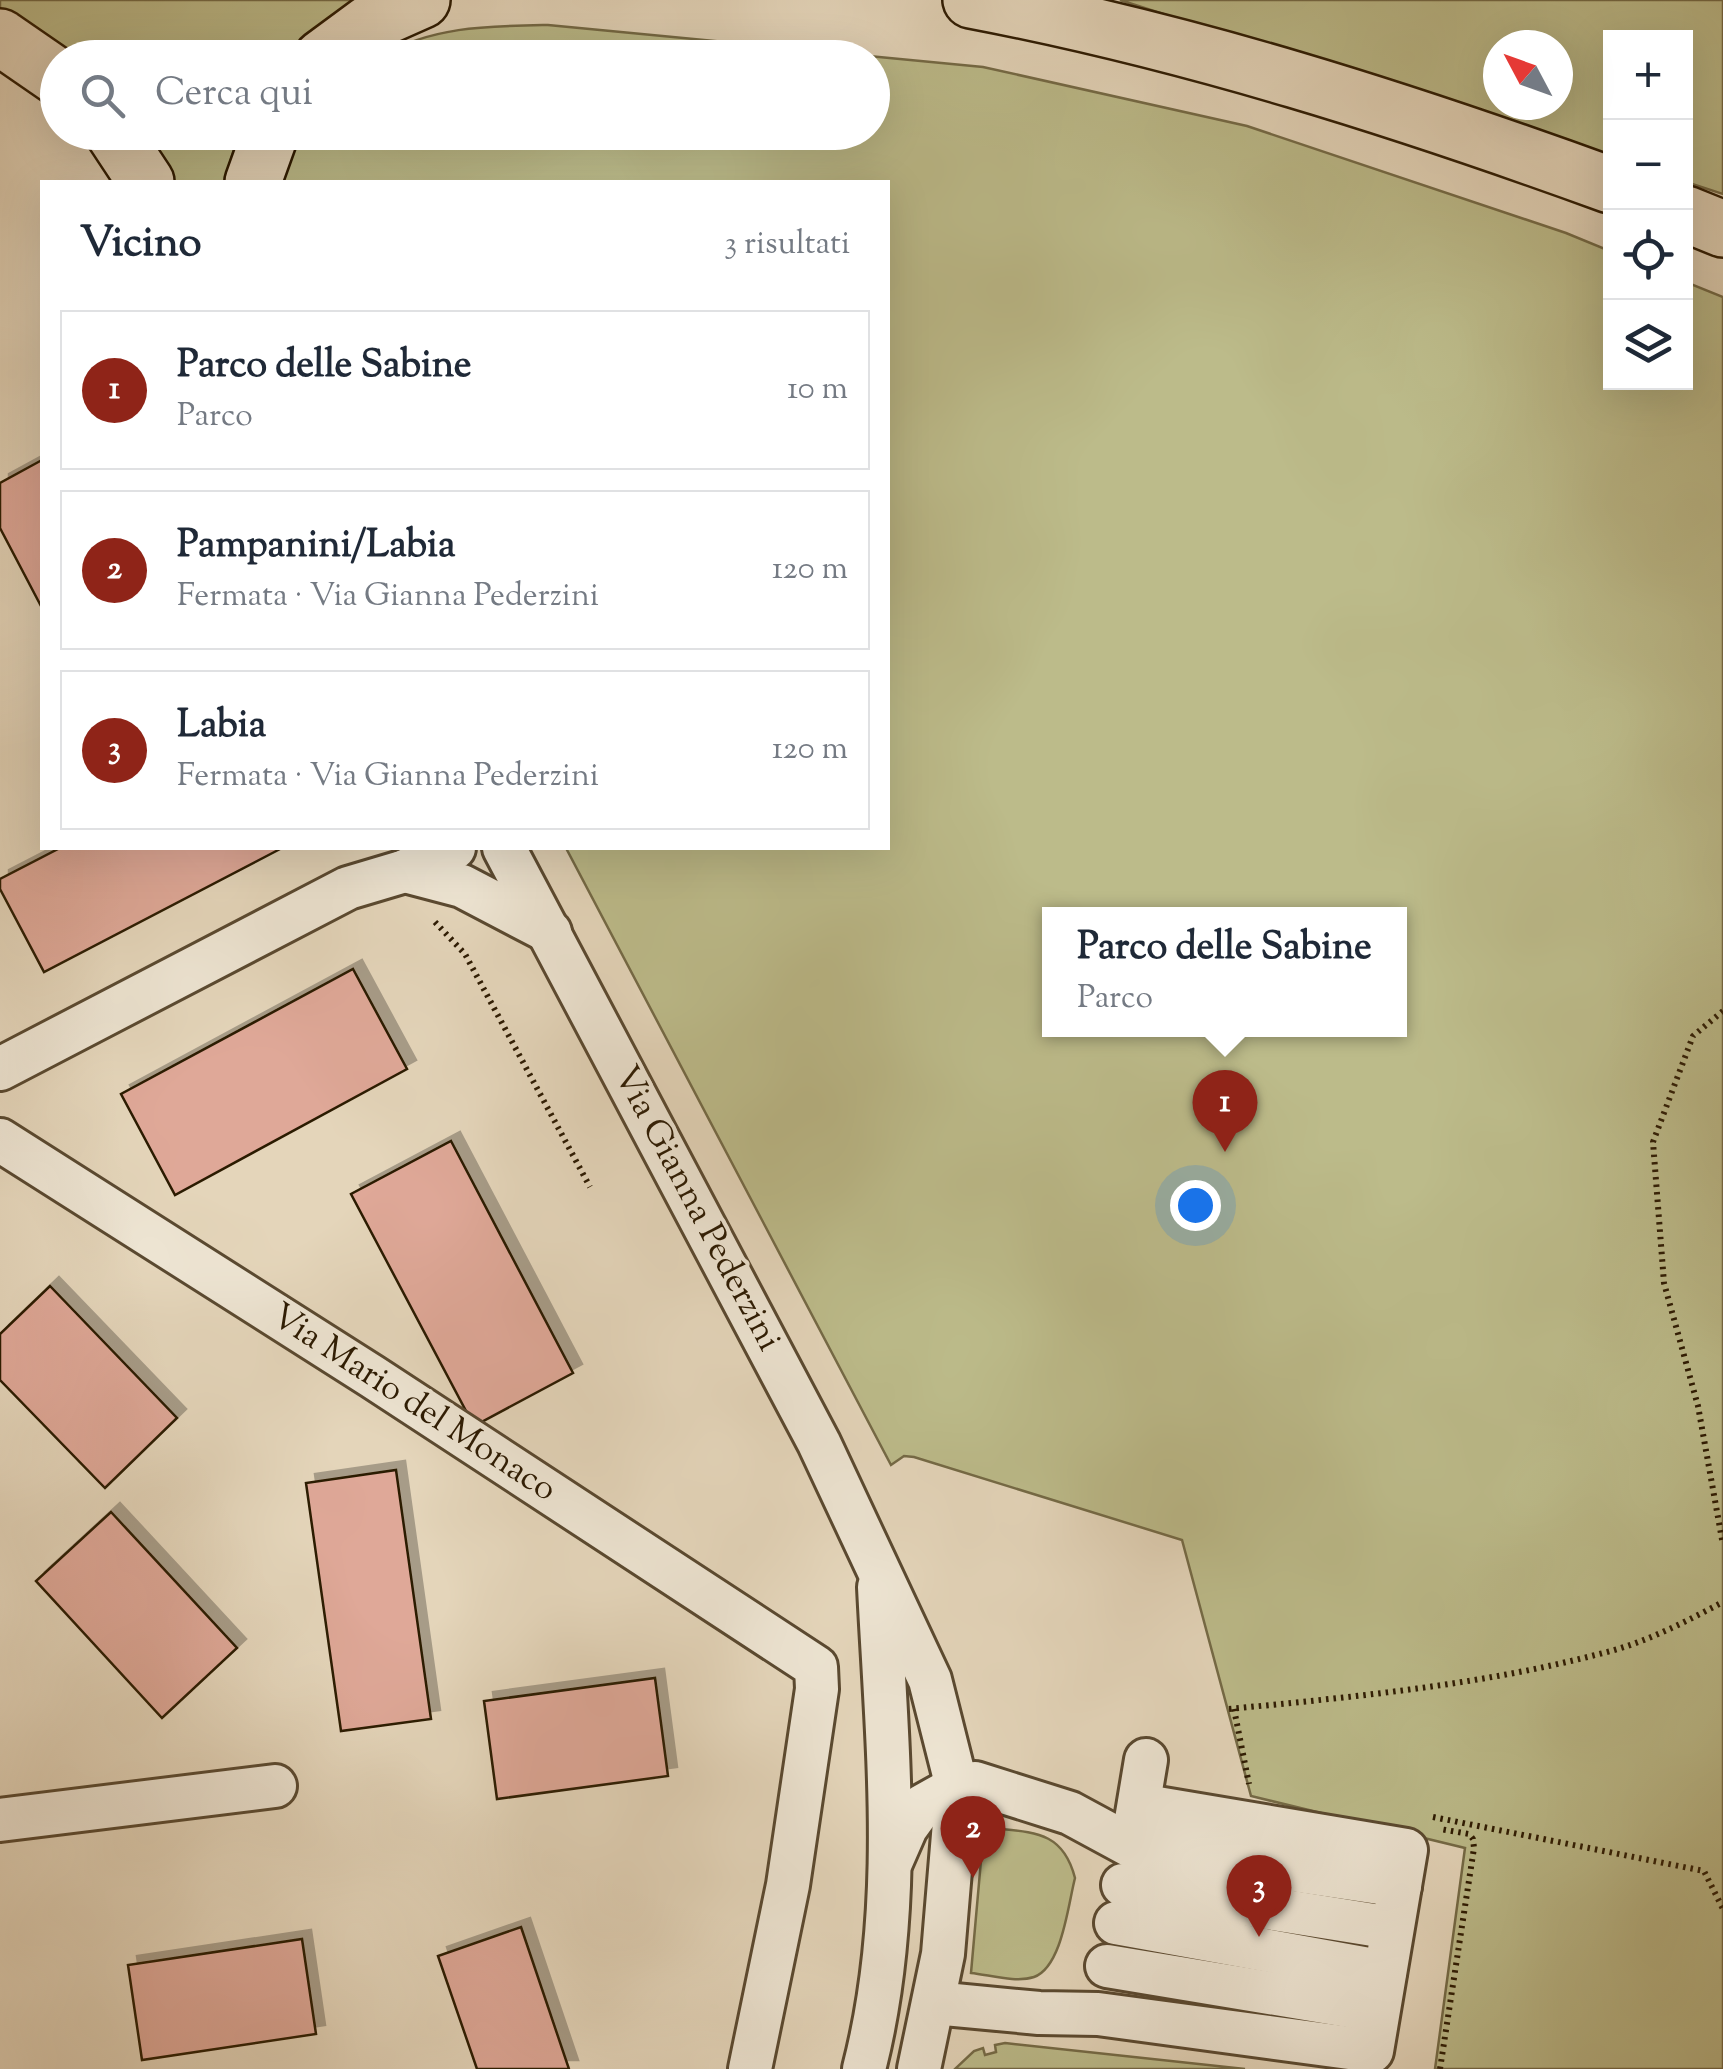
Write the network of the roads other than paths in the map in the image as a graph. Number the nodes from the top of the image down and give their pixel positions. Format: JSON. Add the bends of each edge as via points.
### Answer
{"nodes":[{"id":1,"x":422,"y":0,"type":"edge"},
{"id":2,"x":971,"y":0,"type":"edge"},
{"id":3,"x":0,"y":37,"type":"edge"},
{"id":4,"x":346,"y":40,"type":"edge"},
{"id":5,"x":40,"y":65,"type":"edge"},
{"id":6,"x":124,"y":150,"type":"edge"},
{"id":7,"x":265,"y":150,"type":"edge"},
{"id":8,"x":145,"y":180,"type":"edge"},
{"id":9,"x":254,"y":180,"type":"edge"},
{"id":10,"x":1603,"y":182,"type":"edge"},
{"id":11,"x":1693,"y":217,"type":"edge"},
{"id":12,"x":1723,"y":229,"type":"edge"},
{"id":13,"x":436,"y":850,"type":"edge"},
{"id":14,"x":505,"y":850,"type":"edge"},
{"id":15,"x":390,"y":855,"type":"edge"},
{"id":16,"x":551,"y":932,"type":"junction"},
{"id":17,"x":0,"y":1070,"type":"edge"},
{"id":18,"x":0,"y":1140,"type":"edge"},
{"id":19,"x":878,"y":1576,"type":"junction"},
{"id":20,"x":1146,"y":1760,"type":"dead end"},
{"id":21,"x":276,"y":1786,"type":"dead end"},
{"id":22,"x":958,"y":1787,"type":"junction"},
{"id":23,"x":0,"y":1820,"type":"edge"},
{"id":24,"x":892,"y":1860,"type":"junction"},
{"id":25,"x":1127,"y":1865,"type":"junction"},
{"id":26,"x":1392,"y":1928,"type":"junction"},
{"id":27,"x":1107,"y":1966,"type":"junction"},
{"id":28,"x":1382,"y":1991,"type":"junction"},
{"id":29,"x":934,"y":2004,"type":"junction"},
{"id":30,"x":1098,"y":2014,"type":"junction"},
{"id":31,"x":750,"y":2069,"type":"edge"},
{"id":32,"x":864,"y":2069,"type":"edge"},
{"id":33,"x":919,"y":2069,"type":"edge"}],
"edges":[{"from":1,"to":4,"type":"main road"},
{"from":2,"to":10,"type":"main road","via":[[1222,56]]},
{"from":3,"to":5,"type":"main road"},
{"from":6,"to":8,"type":"main road"},
{"from":7,"to":9,"type":"main road"},
{"from":11,"to":12,"type":"main road"},
{"from":13,"to":15,"type":"street"},
{"from":14,"to":16,"type":"street","name":"Via Gianna Pederzini"},
{"from":15,"to":16,"type":"street"},
{"from":15,"to":17,"type":"street","via":[[348,888]]},
{"from":16,"to":19,"type":"street","name":"Via Gianna Pederzini","via":[[819,1442]]},
{"from":18,"to":31,"type":"street","name":"Via Mario del Monaco","via":[[810,1662],[818,1676],[788,1886]]},
{"from":19,"to":22,"type":"street","name":"Via Gianna Pederzini","via":[[930,1680]]},
{"from":19,"to":24,"type":"street","name":"Via Gianna Pederzini"},
{"from":20,"to":25,"type":"street"},
{"from":21,"to":23,"type":"street"},
{"from":22,"to":24,"type":"street","via":[[922,1806]]},
{"from":22,"to":25,"type":"street","via":[[975,1783],[1070,1812]]},
{"from":22,"to":29,"type":"street","name":"Via Gianna Pederzini"},
{"from":24,"to":32,"type":"street","name":"Via Gianna Pederzini","via":[[884,1960]]},
{"from":25,"to":26,"type":"street"},
{"from":25,"to":26,"type":"street","via":[[1403,1868]]},
{"from":25,"to":27,"type":"street"},
{"from":25,"to":28,"type":"street"},
{"from":26,"to":28,"type":"street"},
{"from":27,"to":28,"type":"street"},
{"from":27,"to":30,"type":"street"},
{"from":28,"to":30,"type":"street","via":[[1372,2051]]},
{"from":29,"to":30,"type":"street"},
{"from":29,"to":33,"type":"street","name":"Via Gianna Pederzini"}]}
